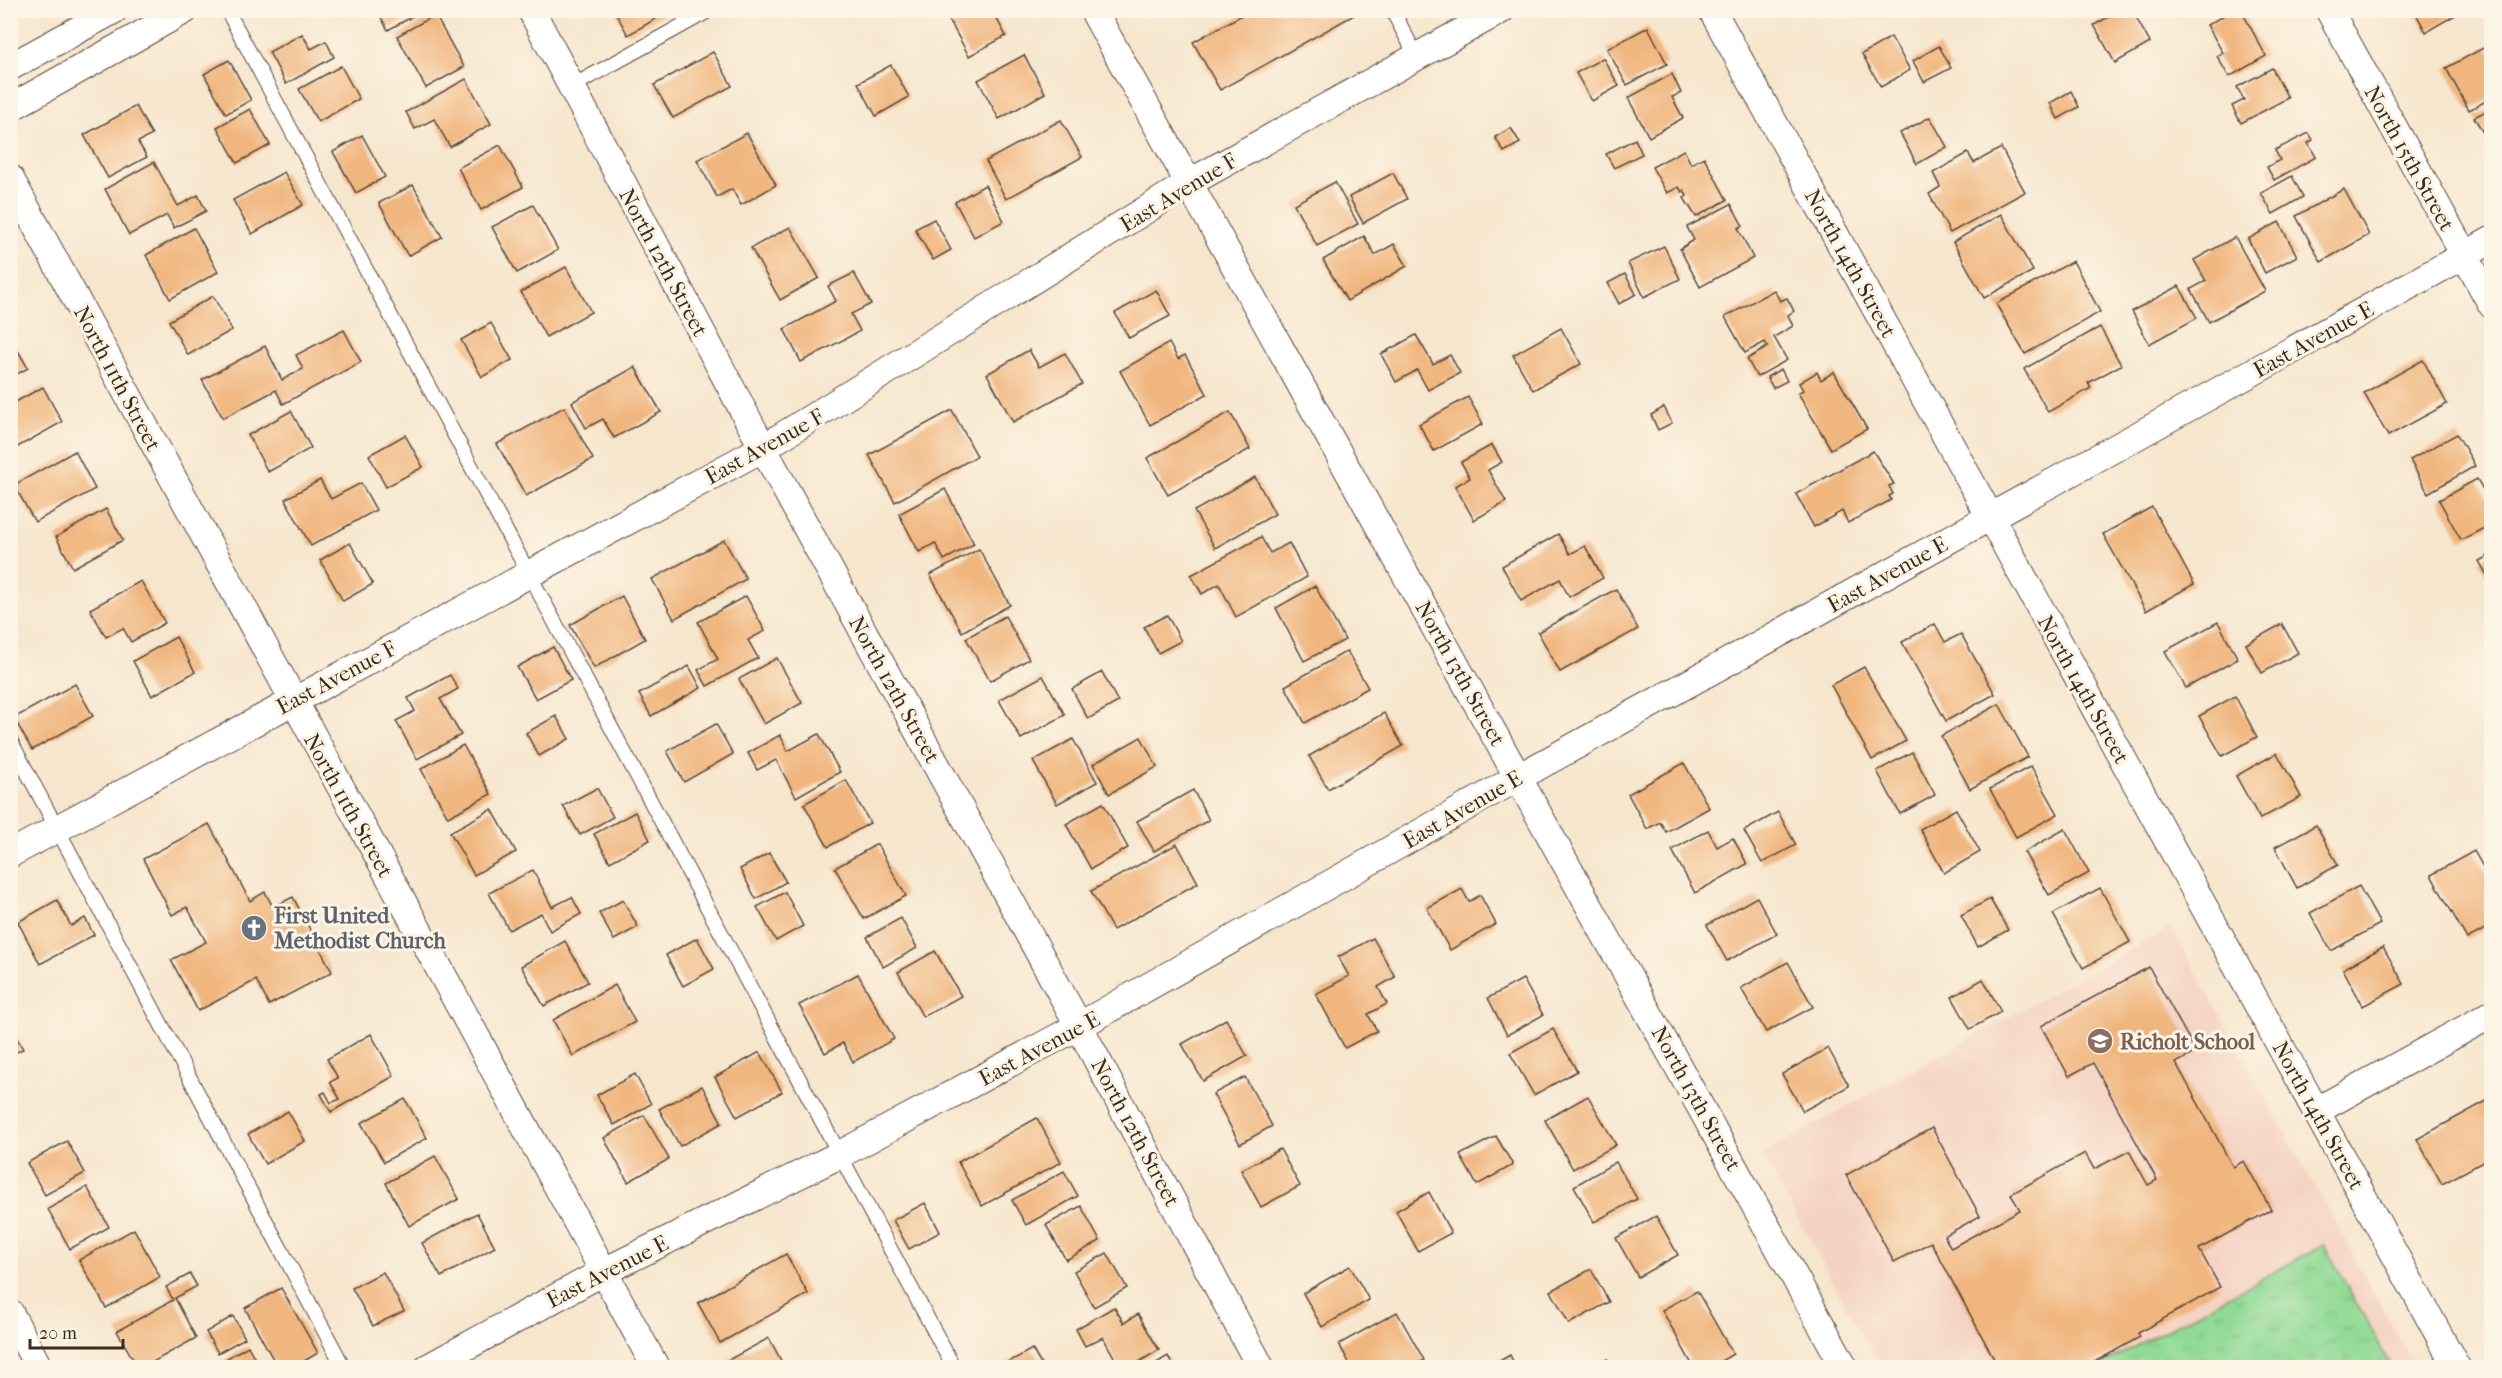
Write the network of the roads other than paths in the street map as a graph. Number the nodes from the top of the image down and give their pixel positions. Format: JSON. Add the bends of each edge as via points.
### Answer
{"nodes":[{"id":1,"x":114,"y":10,"type":"edge"},
{"id":2,"x":185,"y":10,"type":"edge"},
{"id":3,"x":227,"y":10,"type":"edge"},
{"id":4,"x":531,"y":10,"type":"edge"},
{"id":5,"x":710,"y":10,"type":"edge"},
{"id":6,"x":1093,"y":10,"type":"edge"},
{"id":7,"x":1392,"y":10,"type":"edge"},
{"id":8,"x":1501,"y":10,"type":"edge"},
{"id":9,"x":1712,"y":10,"type":"edge"},
{"id":10,"x":2329,"y":10,"type":"edge"},
{"id":11,"x":1417,"y":57,"type":"junction"},
{"id":12,"x":10,"y":67,"type":"edge"},
{"id":13,"x":571,"y":87,"type":"junction"},
{"id":14,"x":10,"y":108,"type":"edge"},
{"id":15,"x":10,"y":178,"type":"edge"},
{"id":16,"x":1189,"y":183,"type":"junction"},
{"id":17,"x":2492,"y":240,"type":"edge"},
{"id":18,"x":2464,"y":255,"type":"junction"},
{"id":19,"x":2492,"y":305,"type":"edge"},
{"id":20,"x":763,"y":448,"type":"junction"},
{"id":21,"x":1990,"y":518,"type":"junction"},
{"id":22,"x":529,"y":573,"type":"junction"},
{"id":23,"x":292,"y":701,"type":"junction"},
{"id":24,"x":10,"y":740,"type":"edge"},
{"id":25,"x":1519,"y":777,"type":"junction"},
{"id":26,"x":58,"y":827,"type":"junction"},
{"id":27,"x":10,"y":854,"type":"edge"},
{"id":28,"x":2492,"y":1014,"type":"edge"},
{"id":29,"x":1079,"y":1026,"type":"junction"},
{"id":30,"x":2316,"y":1110,"type":"junction"},
{"id":31,"x":839,"y":1155,"type":"junction"},
{"id":32,"x":603,"y":1272,"type":"junction"},
{"id":33,"x":10,"y":1313,"type":"edge"},
{"id":34,"x":39,"y":1368,"type":"edge"},
{"id":35,"x":344,"y":1368,"type":"edge"},
{"id":36,"x":427,"y":1368,"type":"edge"},
{"id":37,"x":656,"y":1368,"type":"edge"},
{"id":38,"x":954,"y":1368,"type":"edge"},
{"id":39,"x":1261,"y":1368,"type":"edge"},
{"id":40,"x":1845,"y":1368,"type":"edge"},
{"id":41,"x":2457,"y":1368,"type":"edge"}],
"edges":[{"from":1,"to":12,"type":"street"},
{"from":2,"to":14,"type":"street"},
{"from":3,"to":22,"type":"lane"},
{"from":4,"to":13,"type":"street","name":"North 12th Street"},
{"from":5,"to":13,"type":"lane"},
{"from":6,"to":16,"type":"street","name":"North 13th Street"},
{"from":7,"to":11,"type":"lane"},
{"from":8,"to":11,"type":"street","name":"East Avenue F"},
{"from":9,"to":21,"type":"street","name":"North 14th Street"},
{"from":10,"to":18,"type":"street","name":"North 15th Street"},
{"from":11,"to":16,"type":"street","name":"East Avenue F"},
{"from":13,"to":20,"type":"street","name":"North 12th Street"},
{"from":15,"to":23,"type":"street","name":"North 11th Street"},
{"from":16,"to":20,"type":"street","name":"East Avenue F"},
{"from":16,"to":25,"type":"street","name":"North 13th Street"},
{"from":17,"to":18,"type":"street","name":"East Avenue E"},
{"from":18,"to":19,"type":"street","name":"North 15th Street"},
{"from":18,"to":21,"type":"street","name":"East Avenue E"},
{"from":20,"to":22,"type":"street","name":"East Avenue F"},
{"from":20,"to":29,"type":"street","name":"North 12th Street"},
{"from":21,"to":25,"type":"street","name":"East Avenue E"},
{"from":21,"to":30,"type":"street","name":"North 14th Street"},
{"from":22,"to":23,"type":"street","name":"East Avenue F"},
{"from":22,"to":31,"type":"lane"},
{"from":23,"to":26,"type":"street","name":"East Avenue F"},
{"from":23,"to":32,"type":"street","name":"North 11th Street"},
{"from":24,"to":26,"type":"lane"},
{"from":25,"to":29,"type":"street","name":"East Avenue E"},
{"from":25,"to":40,"type":"street","name":"North 13th Street"},
{"from":26,"to":27,"type":"street","name":"East Avenue F"},
{"from":26,"to":35,"type":"lane"},
{"from":28,"to":30,"type":"street"},
{"from":29,"to":31,"type":"street","name":"East Avenue E"},
{"from":29,"to":39,"type":"street","name":"North 12th Street"},
{"from":30,"to":41,"type":"street","name":"North 14th Street"},
{"from":31,"to":32,"type":"street","name":"East Avenue E"},
{"from":31,"to":38,"type":"lane"},
{"from":32,"to":36,"type":"street","name":"East Avenue E"},
{"from":32,"to":37,"type":"street","name":"North 11th Street"},
{"from":33,"to":34,"type":"street"}]}
